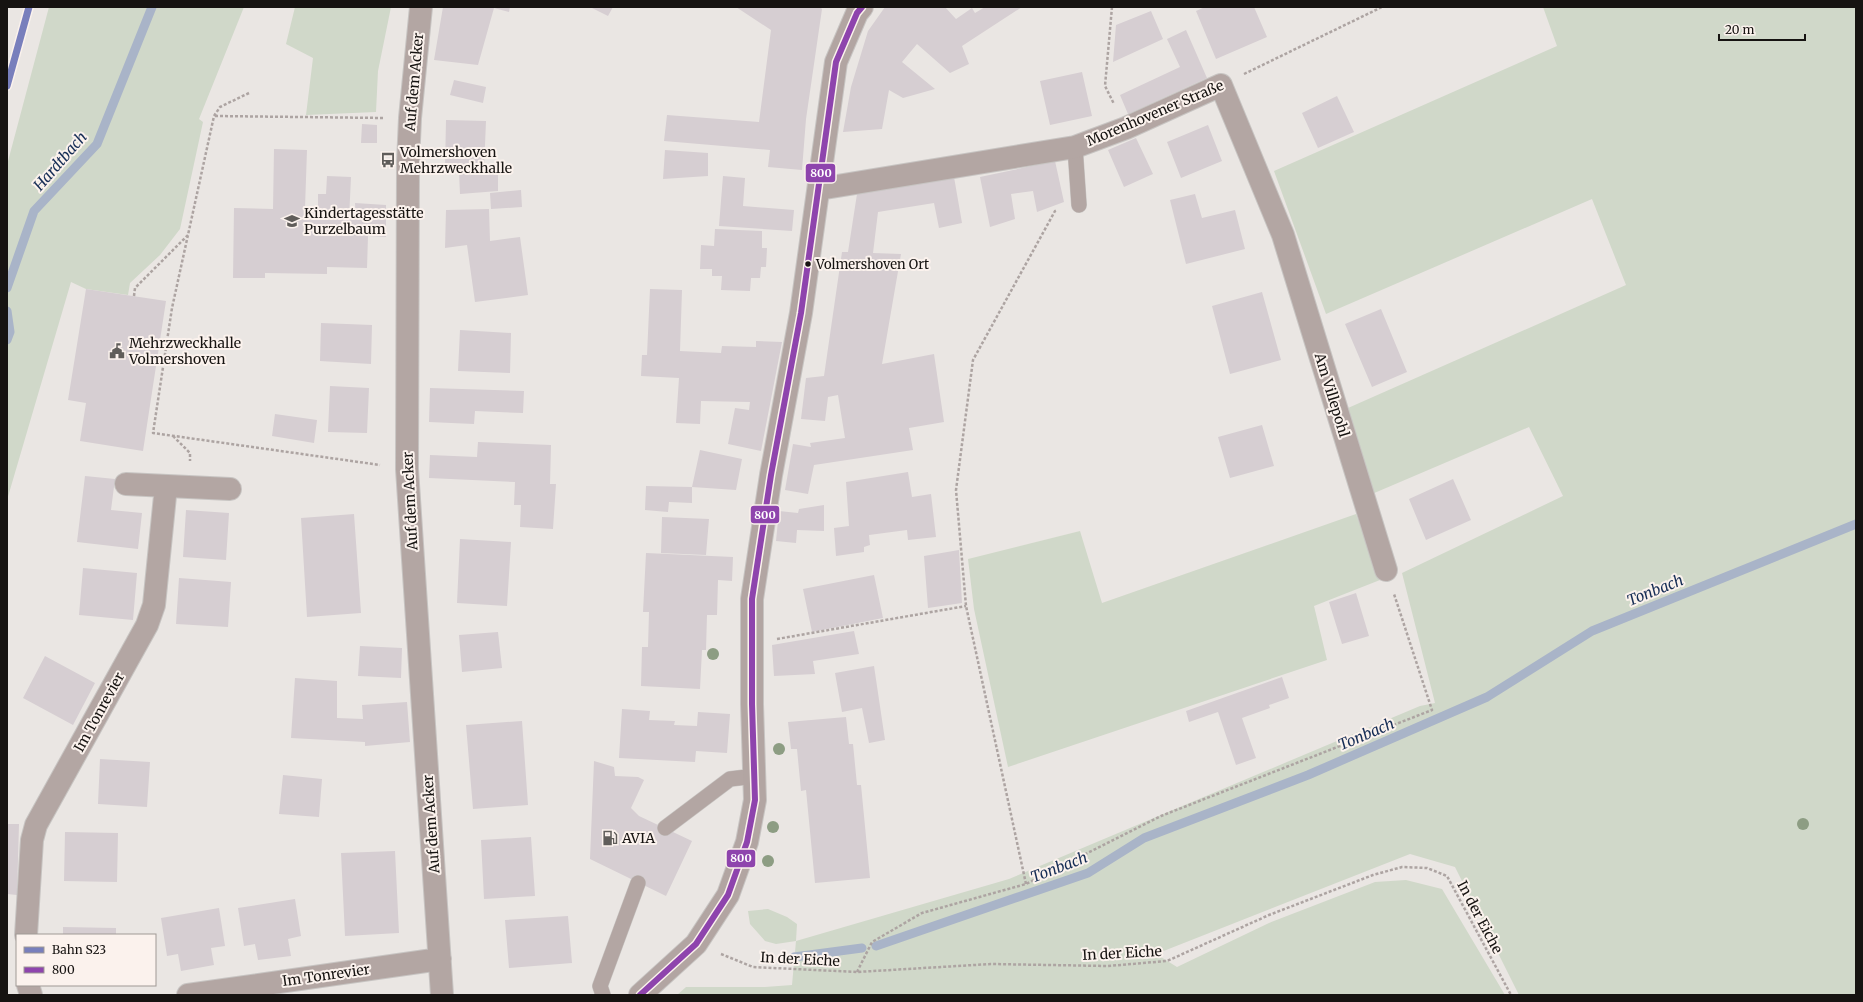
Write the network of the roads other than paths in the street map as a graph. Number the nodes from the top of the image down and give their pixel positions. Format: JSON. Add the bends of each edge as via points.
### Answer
{"nodes":[{"id":1,"x":422,"y":7,"type":"edge"},
{"id":2,"x":856,"y":9,"type":"edge"},
{"id":3,"x":1221,"y":85,"type":"joint"},
{"id":4,"x":1075,"y":147,"type":"junction"},
{"id":5,"x":819,"y":190,"type":"junction"},
{"id":6,"x":1079,"y":205,"type":"road end"},
{"id":7,"x":126,"y":484,"type":"dead end"},
{"id":8,"x":166,"y":486,"type":"junction"},
{"id":9,"x":230,"y":489,"type":"dead end"},
{"id":10,"x":1386,"y":570,"type":"road end"},
{"id":11,"x":755,"y":776,"type":"junction"},
{"id":12,"x":665,"y":828,"type":"dead end"},
{"id":13,"x":638,"y":883,"type":"dead end"},
{"id":14,"x":26,"y":934,"type":"edge"},
{"id":15,"x":440,"y":959,"type":"junction"},
{"id":16,"x":188,"y":995,"type":"edge"},
{"id":17,"x":442,"y":995,"type":"edge"},
{"id":18,"x":603,"y":995,"type":"edge"},
{"id":19,"x":640,"y":995,"type":"edge"}],
"edges":[{"from":1,"to":15,"type":"street","name":"Auf dem Acker","via":[[410,118],[408,171],[407,469]]},
{"from":2,"to":5,"type":"main road","via":[[836,62]]},
{"from":3,"to":4,"type":"street","name":"Morenhovener Straße","via":[[1126,128]]},
{"from":3,"to":10,"type":"street","name":"Am Villepohl","via":[[1283,235]]},
{"from":4,"to":5,"type":"street","name":"Morenhovener Straße"},
{"from":4,"to":6,"type":"lane"},
{"from":5,"to":11,"type":"main road","via":[[801,313],[771,474],[753,592],[751,644]]},
{"from":7,"to":8,"type":"street"},
{"from":8,"to":9,"type":"street"},
{"from":8,"to":14,"type":"street","name":"Im Tonrevier","via":[[154,605],[147,625],[36,825],[32,840]]},
{"from":11,"to":12,"type":"lane","via":[[730,779]]},
{"from":11,"to":19,"type":"main road","via":[[755,800],[747,842],[728,895],[696,944]]},
{"from":13,"to":18,"type":"lane","via":[[600,986]]},
{"from":15,"to":16,"type":"street","name":"Im Tonrevier"},
{"from":15,"to":17,"type":"street","name":"Auf dem Acker"}]}
